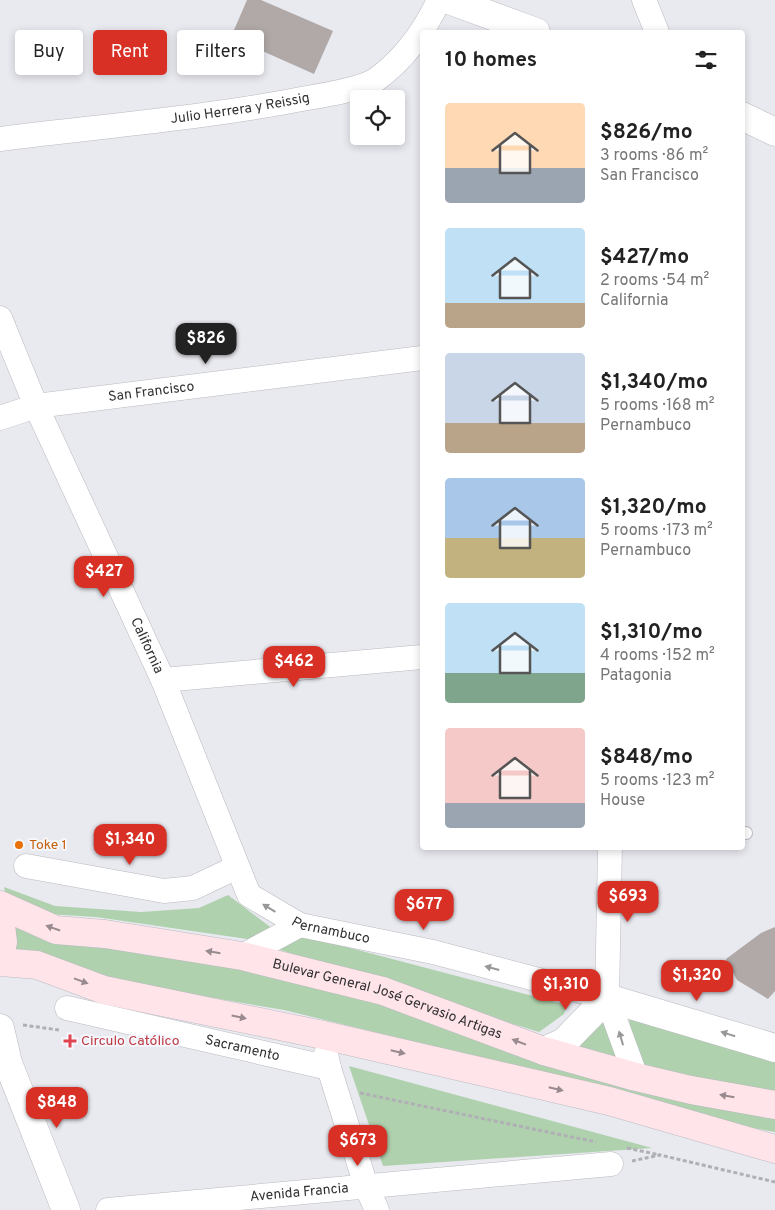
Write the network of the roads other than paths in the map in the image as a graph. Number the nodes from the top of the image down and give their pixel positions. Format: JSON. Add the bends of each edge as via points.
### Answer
{"nodes":[{"id":1,"x":439,"y":0,"type":"edge"},
{"id":2,"x":450,"y":0,"type":"edge"},
{"id":3,"x":644,"y":0,"type":"edge"},
{"id":4,"x":424,"y":30,"type":"edge"},
{"id":5,"x":531,"y":30,"type":"edge"},
{"id":6,"x":656,"y":30,"type":"edge"},
{"id":7,"x":420,"y":34,"type":"edge"},
{"id":8,"x":745,"y":117,"type":"edge"},
{"id":9,"x":775,"y":132,"type":"edge"},
{"id":10,"x":0,"y":139,"type":"edge"},
{"id":11,"x":0,"y":318,"type":"edge"},
{"id":12,"x":420,"y":358,"type":"edge"},
{"id":13,"x":36,"y":406,"type":"junction"},
{"id":14,"x":0,"y":418,"type":"edge"},
{"id":15,"x":420,"y":658,"type":"edge"},
{"id":16,"x":163,"y":680,"type":"junction"},
{"id":17,"x":610,"y":850,"type":"edge"},
{"id":18,"x":26,"y":866,"type":"dead end"},
{"id":19,"x":237,"y":867,"type":"junction"},
{"id":20,"x":0,"y":905,"type":"edge"},
{"id":21,"x":0,"y":918,"type":"edge"},
{"id":22,"x":300,"y":925,"type":"junction"},
{"id":23,"x":0,"y":956,"type":"edge"},
{"id":24,"x":242,"y":956,"type":"junction"},
{"id":25,"x":0,"y":962,"type":"edge"},
{"id":26,"x":607,"y":998,"type":"junction"},
{"id":27,"x":67,"y":1008,"type":"dead end"},
{"id":28,"x":0,"y":1028,"type":"edge"},
{"id":29,"x":323,"y":1035,"type":"junction"},
{"id":30,"x":775,"y":1048,"type":"edge"},
{"id":31,"x":544,"y":1052,"type":"junction"},
{"id":32,"x":4,"y":1057,"type":"edge"},
{"id":33,"x":328,"y":1068,"type":"junction"},
{"id":34,"x":636,"y":1077,"type":"junction"},
{"id":35,"x":775,"y":1104,"type":"edge"},
{"id":36,"x":775,"y":1149,"type":"edge"},
{"id":37,"x":611,"y":1164,"type":"road end"},
{"id":38,"x":366,"y":1186,"type":"junction"},
{"id":39,"x":66,"y":1210,"type":"edge"},
{"id":40,"x":108,"y":1210,"type":"edge"},
{"id":41,"x":377,"y":1210,"type":"edge"}],
"edges":[{"from":1,"to":4,"type":"street","name":"Julio Herrera y Reissig"},
{"from":2,"to":5,"type":"street"},
{"from":3,"to":6,"type":"street"},
{"from":7,"to":10,"type":"street","name":"Julio Herrera y Reissig","via":[[375,80],[338,92],[269,106]]},
{"from":8,"to":9,"type":"street"},
{"from":11,"to":13,"type":"street","name":"California"},
{"from":12,"to":13,"type":"street","name":"San Francisco"},
{"from":13,"to":14,"type":"street","name":"San Francisco"},
{"from":13,"to":16,"type":"street","name":"California"},
{"from":15,"to":16,"type":"street"},
{"from":16,"to":19,"type":"street","name":"California"},
{"from":17,"to":26,"type":"street"},
{"from":18,"to":19,"type":"street","via":[[164,891],[193,888]]},
{"from":22,"to":19,"type":"street","name":"Pernambuco","one_way":true,"via":[[249,895]]},
{"from":24,"to":20,"type":"main road","name":"Bulevar General José Gervasio Artigas","one_way":true,"via":[[105,934],[56,930]]},
{"from":21,"to":23,"type":"main road","via":[[3,942]]},
{"from":22,"to":24,"type":"street"},
{"from":26,"to":22,"type":"street","name":"Pernambuco","one_way":true,"via":[[433,952]]},
{"from":31,"to":24,"type":"main road","name":"Bulevar General José Gervasio Artigas","one_way":true,"via":[[383,991]]},
{"from":25,"to":29,"type":"main road","one_way":true,"via":[[37,965],[104,990]]},
{"from":30,"to":26,"type":"street","name":"Pernambuco","one_way":true},
{"from":26,"to":31,"type":"street","via":[[564,1042]]},
{"from":34,"to":26,"type":"street","one_way":true},
{"from":27,"to":33,"type":"street","name":"Sacramento"},
{"from":28,"to":32,"type":"street"},
{"from":29,"to":33,"type":"street"},
{"from":29,"to":36,"type":"main road","one_way":true,"via":[[608,1101]]},
{"from":31,"to":34,"type":"main road","name":"Bulevar General José Gervasio Artigas"},
{"from":32,"to":39,"type":"street"},
{"from":33,"to":38,"type":"street"},
{"from":35,"to":34,"type":"main road","name":"Bulevar General José Gervasio Artigas","one_way":true},
{"from":37,"to":38,"type":"street","name":"Avenida Francia"},
{"from":38,"to":40,"type":"street","name":"Avenida Francia"},
{"from":38,"to":41,"type":"street"}]}
